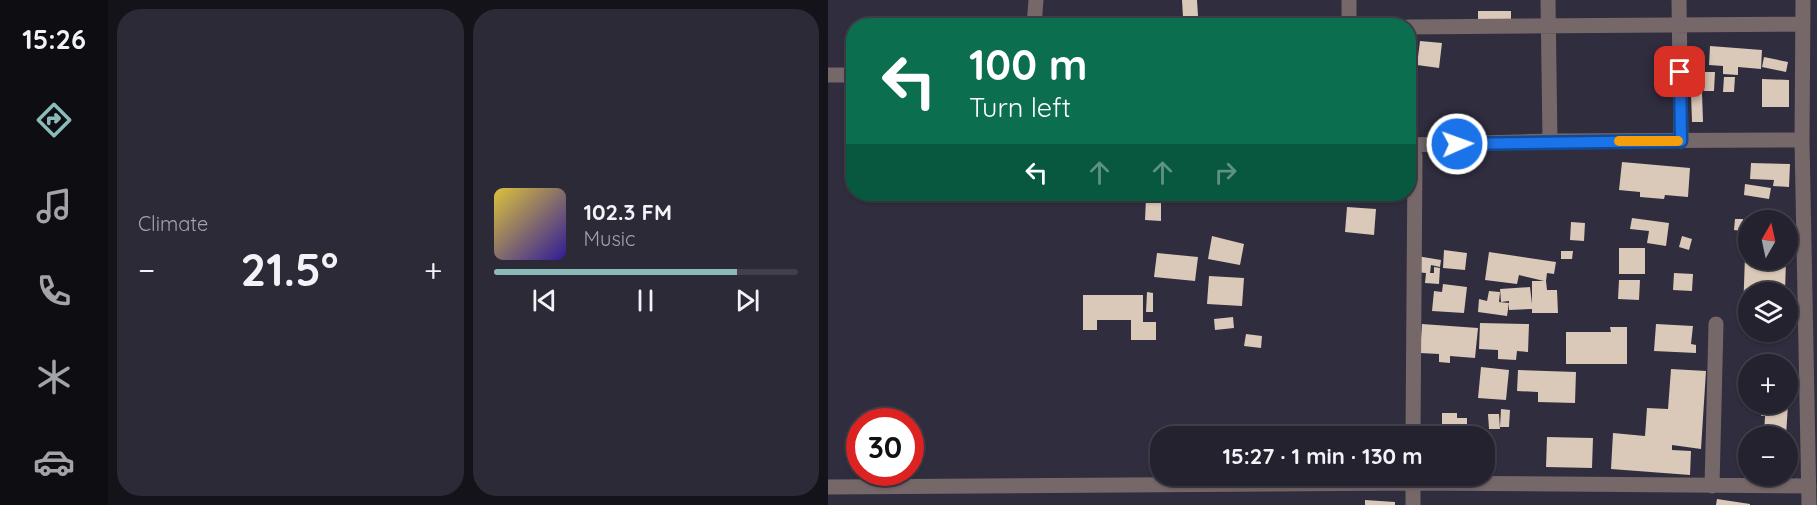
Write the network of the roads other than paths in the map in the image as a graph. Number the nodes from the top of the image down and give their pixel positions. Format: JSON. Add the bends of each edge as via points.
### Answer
{"nodes":[{"id":1,"x":1036,"y":0,"type":"edge"},
{"id":2,"x":1349,"y":0,"type":"edge"},
{"id":3,"x":1548,"y":0,"type":"edge"},
{"id":4,"x":1679,"y":0,"type":"edge"},
{"id":5,"x":1803,"y":0,"type":"edge"},
{"id":6,"x":1035,"y":18,"type":"edge"},
{"id":7,"x":1349,"y":18,"type":"edge"},
{"id":8,"x":1803,"y":24,"type":"junction"},
{"id":9,"x":1548,"y":25,"type":"junction"},
{"id":10,"x":1679,"y":25,"type":"junction"},
{"id":11,"x":1416,"y":27,"type":"edge"},
{"id":12,"x":828,"y":75,"type":"edge"},
{"id":13,"x":846,"y":75,"type":"edge"},
{"id":14,"x":1802,"y":140,"type":"junction"},
{"id":15,"x":1551,"y":141,"type":"junction"},
{"id":16,"x":1681,"y":141,"type":"junction"},
{"id":17,"x":1416,"y":143,"type":"edge"},
{"id":18,"x":1415,"y":201,"type":"edge"},
{"id":19,"x":1716,"y":324,"type":"dead end"},
{"id":20,"x":1413,"y":426,"type":"edge"},
{"id":21,"x":1495,"y":481,"type":"edge"},
{"id":22,"x":1150,"y":483,"type":"edge"},
{"id":23,"x":1413,"y":486,"type":"edge"},
{"id":24,"x":1712,"y":486,"type":"junction"},
{"id":25,"x":1809,"y":486,"type":"junction"},
{"id":26,"x":828,"y":487,"type":"edge"},
{"id":27,"x":1413,"y":505,"type":"edge"},
{"id":28,"x":1809,"y":505,"type":"edge"}],
"edges":[{"from":1,"to":6,"type":"street"},
{"from":2,"to":7,"type":"street"},
{"from":3,"to":9,"type":"street"},
{"from":4,"to":10,"type":"street"},
{"from":5,"to":8,"type":"street"},
{"from":8,"to":10,"type":"street"},
{"from":8,"to":14,"type":"street"},
{"from":9,"to":10,"type":"street"},
{"from":9,"to":11,"type":"street"},
{"from":9,"to":15,"type":"street"},
{"from":10,"to":16,"type":"street"},
{"from":12,"to":13,"type":"street"},
{"from":14,"to":16,"type":"street"},
{"from":14,"to":25,"type":"street"},
{"from":15,"to":16,"type":"street"},
{"from":15,"to":17,"type":"street"},
{"from":18,"to":20,"type":"street"},
{"from":19,"to":24,"type":"street"},
{"from":21,"to":24,"type":"street"},
{"from":22,"to":26,"type":"street"},
{"from":23,"to":27,"type":"street"},
{"from":24,"to":25,"type":"street"},
{"from":25,"to":28,"type":"street"}]}
